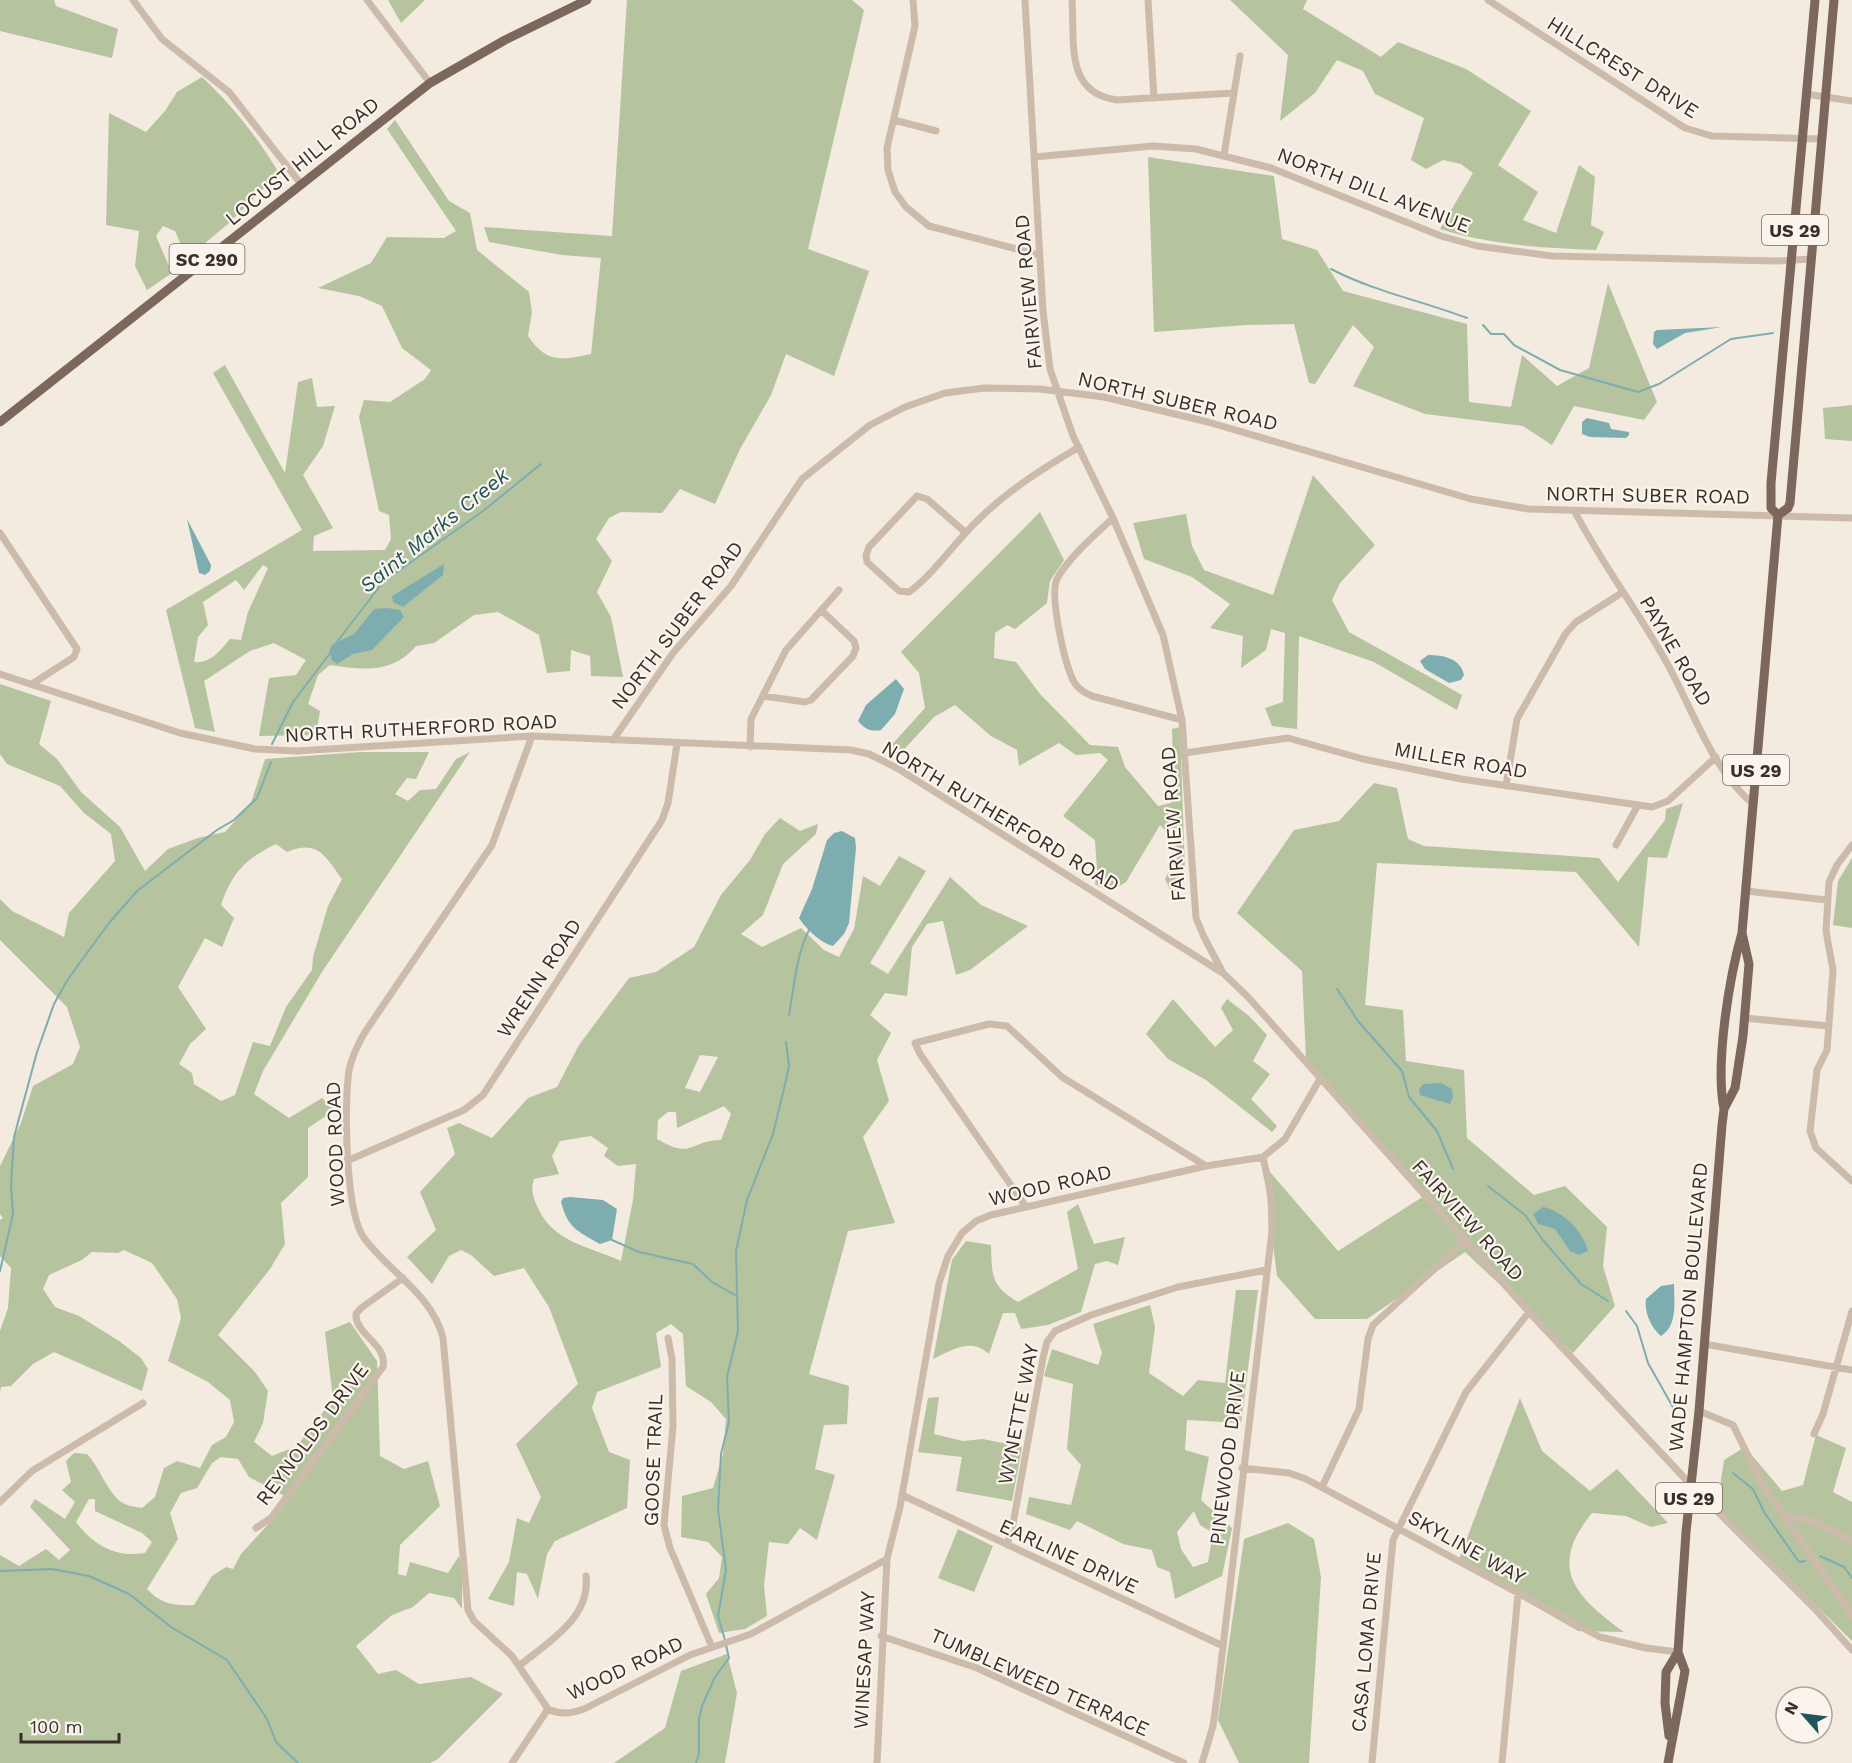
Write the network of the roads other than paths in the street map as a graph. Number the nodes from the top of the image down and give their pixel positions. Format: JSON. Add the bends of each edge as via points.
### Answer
{"nodes":[{"id":1,"x":133,"y":0,"type":"edge"},
{"id":2,"x":367,"y":0,"type":"edge"},
{"id":3,"x":587,"y":0,"type":"edge"},
{"id":4,"x":913,"y":0,"type":"edge"},
{"id":5,"x":1025,"y":0,"type":"edge"},
{"id":6,"x":1072,"y":0,"type":"edge"},
{"id":7,"x":1148,"y":0,"type":"edge"},
{"id":8,"x":1488,"y":0,"type":"edge"},
{"id":9,"x":1815,"y":0,"type":"edge"},
{"id":10,"x":1834,"y":0,"type":"edge"},
{"id":11,"x":1240,"y":56,"type":"dead end"},
{"id":12,"x":430,"y":83,"type":"junction"},
{"id":13,"x":1233,"y":93,"type":"junction"},
{"id":14,"x":1806,"y":94,"type":"junction"},
{"id":15,"x":1825,"y":97,"type":"junction"},
{"id":16,"x":1154,"y":98,"type":"junction"},
{"id":17,"x":1852,"y":101,"type":"edge"},
{"id":18,"x":894,"y":120,"type":"junction"},
{"id":19,"x":936,"y":131,"type":"dead end"},
{"id":20,"x":1802,"y":138,"type":"junction"},
{"id":21,"x":1821,"y":139,"type":"junction"},
{"id":22,"x":1224,"y":155,"type":"junction"},
{"id":23,"x":1034,"y":157,"type":"junction"},
{"id":24,"x":301,"y":184,"type":"junction"},
{"id":25,"x":1039,"y":255,"type":"junction"},
{"id":26,"x":1792,"y":259,"type":"junction"},
{"id":27,"x":1811,"y":259,"type":"junction"},
{"id":28,"x":1056,"y":390,"type":"junction"},
{"id":29,"x":0,"y":422,"type":"edge"},
{"id":30,"x":1078,"y":447,"type":"junction"},
{"id":31,"x":1575,"y":512,"type":"junction"},
{"id":32,"x":1778,"y":515,"type":"junction"},
{"id":33,"x":1113,"y":518,"type":"junction"},
{"id":34,"x":1852,"y":518,"type":"edge"},
{"id":35,"x":965,"y":532,"type":"junction"},
{"id":36,"x":0,"y":533,"type":"edge"},
{"id":37,"x":839,"y":590,"type":"dead end"},
{"id":38,"x":1623,"y":592,"type":"junction"},
{"id":39,"x":821,"y":610,"type":"junction"},
{"id":40,"x":0,"y":674,"type":"edge"},
{"id":41,"x":32,"y":684,"type":"junction"},
{"id":42,"x":763,"y":696,"type":"junction"},
{"id":43,"x":1182,"y":720,"type":"junction"},
{"id":44,"x":532,"y":736,"type":"junction"},
{"id":45,"x":613,"y":740,"type":"junction"},
{"id":46,"x":677,"y":744,"type":"junction"},
{"id":47,"x":750,"y":747,"type":"junction"},
{"id":48,"x":1185,"y":753,"type":"junction"},
{"id":49,"x":1716,"y":757,"type":"junction"},
{"id":50,"x":1506,"y":786,"type":"junction"},
{"id":51,"x":1753,"y":804,"type":"junction"},
{"id":52,"x":1638,"y":805,"type":"junction"},
{"id":53,"x":1616,"y":845,"type":"dead end"},
{"id":54,"x":1852,"y":845,"type":"edge"},
{"id":55,"x":1746,"y":891,"type":"junction"},
{"id":56,"x":1827,"y":900,"type":"junction"},
{"id":57,"x":1742,"y":933,"type":"junction"},
{"id":58,"x":1223,"y":973,"type":"junction"},
{"id":59,"x":1744,"y":1018,"type":"junction"},
{"id":60,"x":1829,"y":1026,"type":"junction"},
{"id":61,"x":1320,"y":1079,"type":"junction"},
{"id":62,"x":1724,"y":1109,"type":"junction"},
{"id":63,"x":1263,"y":1157,"type":"junction"},
{"id":64,"x":349,"y":1160,"type":"junction"},
{"id":65,"x":1206,"y":1166,"type":"junction"},
{"id":66,"x":1852,"y":1181,"type":"edge"},
{"id":67,"x":1026,"y":1207,"type":"junction"},
{"id":68,"x":1464,"y":1242,"type":"junction"},
{"id":69,"x":1266,"y":1270,"type":"junction"},
{"id":70,"x":403,"y":1278,"type":"junction"},
{"id":71,"x":1852,"y":1311,"type":"edge"},
{"id":72,"x":1529,"y":1312,"type":"junction"},
{"id":73,"x":668,"y":1338,"type":"dead end"},
{"id":74,"x":1704,"y":1344,"type":"junction"},
{"id":75,"x":1836,"y":1367,"type":"junction"},
{"id":76,"x":1852,"y":1370,"type":"edge"},
{"id":77,"x":143,"y":1402,"type":"dead end"},
{"id":78,"x":1699,"y":1411,"type":"junction"},
{"id":79,"x":1814,"y":1434,"type":"dead end"},
{"id":80,"x":1242,"y":1468,"type":"junction"},
{"id":81,"x":1691,"y":1485,"type":"junction"},
{"id":82,"x":1322,"y":1487,"type":"junction"},
{"id":83,"x":902,"y":1495,"type":"junction"},
{"id":84,"x":0,"y":1502,"type":"edge"},
{"id":85,"x":1786,"y":1518,"type":"junction"},
{"id":86,"x":256,"y":1528,"type":"dead end"},
{"id":87,"x":1399,"y":1529,"type":"junction"},
{"id":88,"x":1852,"y":1542,"type":"edge"},
{"id":89,"x":1007,"y":1545,"type":"junction"},
{"id":90,"x":887,"y":1559,"type":"junction"},
{"id":91,"x":586,"y":1576,"type":"dead end"},
{"id":92,"x":1518,"y":1594,"type":"junction"},
{"id":93,"x":1852,"y":1616,"type":"edge"},
{"id":94,"x":881,"y":1636,"type":"junction"},
{"id":95,"x":1223,"y":1646,"type":"junction"},
{"id":96,"x":712,"y":1647,"type":"junction"},
{"id":97,"x":1852,"y":1650,"type":"edge"},
{"id":98,"x":1678,"y":1652,"type":"junction"},
{"id":99,"x":519,"y":1666,"type":"junction"},
{"id":100,"x":548,"y":1709,"type":"junction"},
{"id":101,"x":1670,"y":1742,"type":"junction"},
{"id":102,"x":512,"y":1763,"type":"edge"},
{"id":103,"x":876,"y":1763,"type":"edge"},
{"id":104,"x":1184,"y":1763,"type":"edge"},
{"id":105,"x":1202,"y":1763,"type":"edge"},
{"id":106,"x":1372,"y":1763,"type":"edge"},
{"id":107,"x":1502,"y":1763,"type":"edge"},
{"id":108,"x":1668,"y":1763,"type":"edge"}],
"edges":[{"from":1,"to":24,"type":"street","via":[[162,39],[229,92]]},
{"from":2,"to":12,"type":"street"},
{"from":3,"to":12,"type":"main road","name":"LOCUST HILL ROAD","number":"SC 290"},
{"from":4,"to":18,"type":"street","via":[[915,26]]},
{"from":5,"to":23,"type":"street","name":"FAIRVIEW ROAD"},
{"from":6,"to":16,"type":"street","via":[[1077,66],[1087,89],[1105,98]]},
{"from":7,"to":16,"type":"street"},
{"from":8,"to":20,"type":"street","name":"HILLCREST DRIVE","via":[[1685,128],[1712,136]]},
{"from":9,"to":14,"type":"main road","number":"US 29"},
{"from":10,"to":15,"type":"main road","number":"US 29"},
{"from":11,"to":13,"type":"street"},
{"from":12,"to":24,"type":"main road","name":"LOCUST HILL ROAD","number":"SC 290"},
{"from":13,"to":16,"type":"street"},
{"from":13,"to":22,"type":"street"},
{"from":14,"to":15,"type":"street"},
{"from":14,"to":20,"type":"main road","number":"US 29"},
{"from":15,"to":17,"type":"street"},
{"from":15,"to":21,"type":"main road","number":"US 29"},
{"from":18,"to":19,"type":"street"},
{"from":18,"to":25,"type":"street","via":[[887,148],[888,170],[899,198],[917,218],[938,230]]},
{"from":20,"to":21,"type":"street","name":"HILLCREST DRIVE"},
{"from":20,"to":26,"type":"main road","number":"US 29"},
{"from":21,"to":27,"type":"main road","number":"US 29"},
{"from":22,"to":23,"type":"street","name":"NORTH DILL AVENUE","via":[[1153,146]]},
{"from":22,"to":26,"type":"street","name":"NORTH DILL AVENUE","via":[[1272,168],[1442,236],[1478,246],[1568,257]]},
{"from":23,"to":25,"type":"street","name":"FAIRVIEW ROAD"},
{"from":24,"to":29,"type":"main road","name":"LOCUST HILL ROAD","number":"SC 290"},
{"from":25,"to":28,"type":"street","name":"FAIRVIEW ROAD","via":[[1045,336]]},
{"from":26,"to":27,"type":"street","name":"NORTH DILL AVENUE"},
{"from":26,"to":32,"type":"main road","number":"US 29","via":[[1771,483],[1771,508]]},
{"from":27,"to":32,"type":"main road","number":"US 29","via":[[1790,503]]},
{"from":28,"to":30,"type":"street","name":"FAIRVIEW ROAD"},
{"from":28,"to":31,"type":"street","name":"NORTH SUBER ROAD","via":[[1184,415],[1471,499]]},
{"from":28,"to":45,"type":"street","name":"NORTH SUBER ROAD","via":[[984,388],[945,393],[892,412],[849,439],[794,489],[731,585],[673,653]]},
{"from":30,"to":33,"type":"street","name":"FAIRVIEW ROAD"},
{"from":30,"to":35,"type":"street","via":[[1018,486]]},
{"from":31,"to":32,"type":"street","name":"NORTH SUBER ROAD"},
{"from":31,"to":38,"type":"street","name":"PAYNE ROAD"},
{"from":32,"to":34,"type":"street","name":"NORTH SUBER ROAD"},
{"from":32,"to":51,"type":"main road","name":"WADE HAMPTON BOULEVARD","number":"US 29"},
{"from":33,"to":43,"type":"street","name":"FAIRVIEW ROAD","via":[[1162,635]]},
{"from":33,"to":43,"type":"street","via":[[1063,569],[1054,585],[1071,673],[1079,688],[1092,696]]},
{"from":35,"to":35,"type":"street","via":[[909,592],[899,591],[867,562],[869,547],[917,496],[927,499]]},
{"from":36,"to":41,"type":"street","via":[[77,649],[74,657]]},
{"from":37,"to":39,"type":"street"},
{"from":38,"to":49,"type":"street","name":"PAYNE ROAD","via":[[1663,656]]},
{"from":38,"to":50,"type":"street","via":[[1576,622],[1566,633],[1517,719]]},
{"from":39,"to":42,"type":"street","via":[[786,650]]},
{"from":39,"to":42,"type":"street","via":[[854,641],[853,656],[811,700]]},
{"from":40,"to":41,"type":"street","name":"NORTH RUTHERFORD ROAD"},
{"from":41,"to":44,"type":"street","name":"NORTH RUTHERFORD ROAD","via":[[180,733],[255,749],[297,751]]},
{"from":42,"to":47,"type":"street","via":[[751,719]]},
{"from":43,"to":48,"type":"street","name":"FAIRVIEW ROAD"},
{"from":44,"to":45,"type":"street","name":"NORTH RUTHERFORD ROAD"},
{"from":44,"to":64,"type":"street","name":"WOOD ROAD","via":[[492,845],[355,1052],[348,1084]]},
{"from":45,"to":46,"type":"street","name":"NORTH RUTHERFORD ROAD"},
{"from":46,"to":47,"type":"street","name":"NORTH RUTHERFORD ROAD"},
{"from":46,"to":64,"type":"street","name":"WRENN ROAD","via":[[668,803],[658,826],[483,1095],[464,1110]]},
{"from":47,"to":58,"type":"street","name":"NORTH RUTHERFORD ROAD","via":[[832,747],[884,760]]},
{"from":48,"to":50,"type":"street","name":"MILLER ROAD","via":[[1288,738],[1363,759]]},
{"from":48,"to":58,"type":"street","name":"FAIRVIEW ROAD","via":[[1194,907]]},
{"from":49,"to":51,"type":"street","name":"PAYNE ROAD"},
{"from":49,"to":52,"type":"street","name":"MILLER ROAD","via":[[1665,804]]},
{"from":50,"to":52,"type":"street","name":"MILLER ROAD"},
{"from":51,"to":55,"type":"main road","name":"WADE HAMPTON BOULEVARD","number":"US 29"},
{"from":52,"to":53,"type":"street"},
{"from":54,"to":56,"type":"street","via":[[1829,882]]},
{"from":55,"to":56,"type":"street"},
{"from":55,"to":57,"type":"main road","name":"WADE HAMPTON BOULEVARD","number":"US 29"},
{"from":56,"to":60,"type":"street","via":[[1826,931],[1833,970]]},
{"from":57,"to":59,"type":"main road","name":"WADE HAMPTON BOULEVARD","number":"US 29","via":[[1749,964]]},
{"from":57,"to":62,"type":"main road","name":"WADE HAMPTON BOULEVARD","number":"US 29","via":[[1732,968],[1723,1055],[1720,1087]]},
{"from":58,"to":61,"type":"street","name":"FAIRVIEW ROAD"},
{"from":59,"to":60,"type":"street"},
{"from":59,"to":62,"type":"main road","name":"WADE HAMPTON BOULEVARD","number":"US 29","via":[[1735,1088]]},
{"from":60,"to":66,"type":"street","via":[[1827,1050],[1817,1070],[1811,1138],[1819,1153]]},
{"from":61,"to":63,"type":"street","via":[[1285,1139]]},
{"from":61,"to":68,"type":"street","name":"FAIRVIEW ROAD"},
{"from":62,"to":74,"type":"main road","name":"WADE HAMPTON BOULEVARD","number":"US 29"},
{"from":63,"to":65,"type":"street","name":"WOOD ROAD"},
{"from":63,"to":69,"type":"street","name":"PINEWOOD DRIVE","via":[[1273,1212]]},
{"from":64,"to":70,"type":"street","name":"WOOD ROAD","via":[[358,1228]]},
{"from":65,"to":67,"type":"street","name":"WOOD ROAD"},
{"from":65,"to":67,"type":"street","via":[[1062,1077],[1007,1026],[989,1024],[915,1043]]},
{"from":67,"to":83,"type":"street","name":"WOOD ROAD","via":[[971,1224],[948,1256],[933,1312]]},
{"from":68,"to":72,"type":"street","name":"FAIRVIEW ROAD"},
{"from":68,"to":82,"type":"street","via":[[1373,1325],[1359,1409]]},
{"from":69,"to":80,"type":"street","name":"PINEWOOD DRIVE"},
{"from":69,"to":89,"type":"street","name":"WYNETTE WAY","via":[[1178,1287],[1092,1316],[1050,1336]]},
{"from":70,"to":86,"type":"street","name":"REYNOLDS DRIVE","via":[[356,1314],[359,1325],[381,1353],[383,1367],[271,1518]]},
{"from":70,"to":99,"type":"street","name":"WOOD ROAD","via":[[433,1313],[443,1338],[468,1610]]},
{"from":71,"to":75,"type":"street"},
{"from":72,"to":81,"type":"street","name":"FAIRVIEW ROAD"},
{"from":72,"to":87,"type":"street","name":"CASA LOMA DRIVE","via":[[1466,1392]]},
{"from":73,"to":96,"type":"street","name":"GOOSE TRAIL","via":[[673,1426],[664,1525]]},
{"from":74,"to":75,"type":"street"},
{"from":74,"to":78,"type":"main road","name":"WADE HAMPTON BOULEVARD","number":"US 29"},
{"from":75,"to":76,"type":"street"},
{"from":75,"to":79,"type":"street"},
{"from":77,"to":84,"type":"street","via":[[32,1471]]},
{"from":78,"to":81,"type":"main road","name":"WADE HAMPTON BOULEVARD","number":"US 29"},
{"from":78,"to":85,"type":"street","via":[[1733,1425],[1754,1469]]},
{"from":80,"to":82,"type":"street","name":"SKYLINE WAY","via":[[1289,1473]]},
{"from":80,"to":95,"type":"street","name":"PINEWOOD DRIVE"},
{"from":81,"to":97,"type":"street","name":"FAIRVIEW ROAD"},
{"from":81,"to":98,"type":"main road","name":"WADE HAMPTON BOULEVARD","number":"US 29"},
{"from":82,"to":87,"type":"street","name":"SKYLINE WAY"},
{"from":83,"to":89,"type":"street","name":"EARLINE DRIVE"},
{"from":83,"to":90,"type":"street","name":"WOOD ROAD"},
{"from":85,"to":88,"type":"street","via":[[1794,1516],[1809,1521]]},
{"from":85,"to":93,"type":"street"},
{"from":87,"to":92,"type":"street","name":"SKYLINE WAY"},
{"from":87,"to":106,"type":"street","name":"CASA LOMA DRIVE","via":[[1389,1564]]},
{"from":89,"to":95,"type":"street","name":"EARLINE DRIVE"},
{"from":90,"to":94,"type":"street","name":"WINESAP WAY"},
{"from":90,"to":96,"type":"street","name":"WOOD ROAD","via":[[751,1634]]},
{"from":91,"to":99,"type":"street","via":[[584,1602],[573,1620]]},
{"from":92,"to":98,"type":"street","name":"SKYLINE WAY","via":[[1600,1637]]},
{"from":92,"to":107,"type":"street"},
{"from":94,"to":103,"type":"street","name":"WINESAP WAY"},
{"from":94,"to":104,"type":"street","name":"TUMBLEWEED TERRACE","via":[[977,1668]]},
{"from":95,"to":105,"type":"street","name":"PINEWOOD DRIVE","via":[[1213,1726]]},
{"from":96,"to":100,"type":"street","name":"WOOD ROAD","via":[[661,1668],[580,1710],[563,1713]]},
{"from":98,"to":101,"type":"main road","name":"WADE HAMPTON BOULEVARD","number":"US 29","via":[[1685,1671]]},
{"from":98,"to":101,"type":"main road","name":"WADE HAMPTON BOULEVARD","number":"US 29","via":[[1666,1672]]},
{"from":99,"to":100,"type":"street","name":"WOOD ROAD"},
{"from":100,"to":102,"type":"street"},
{"from":101,"to":108,"type":"main road","name":"WADE HAMPTON BOULEVARD","number":"US 29"}]}
